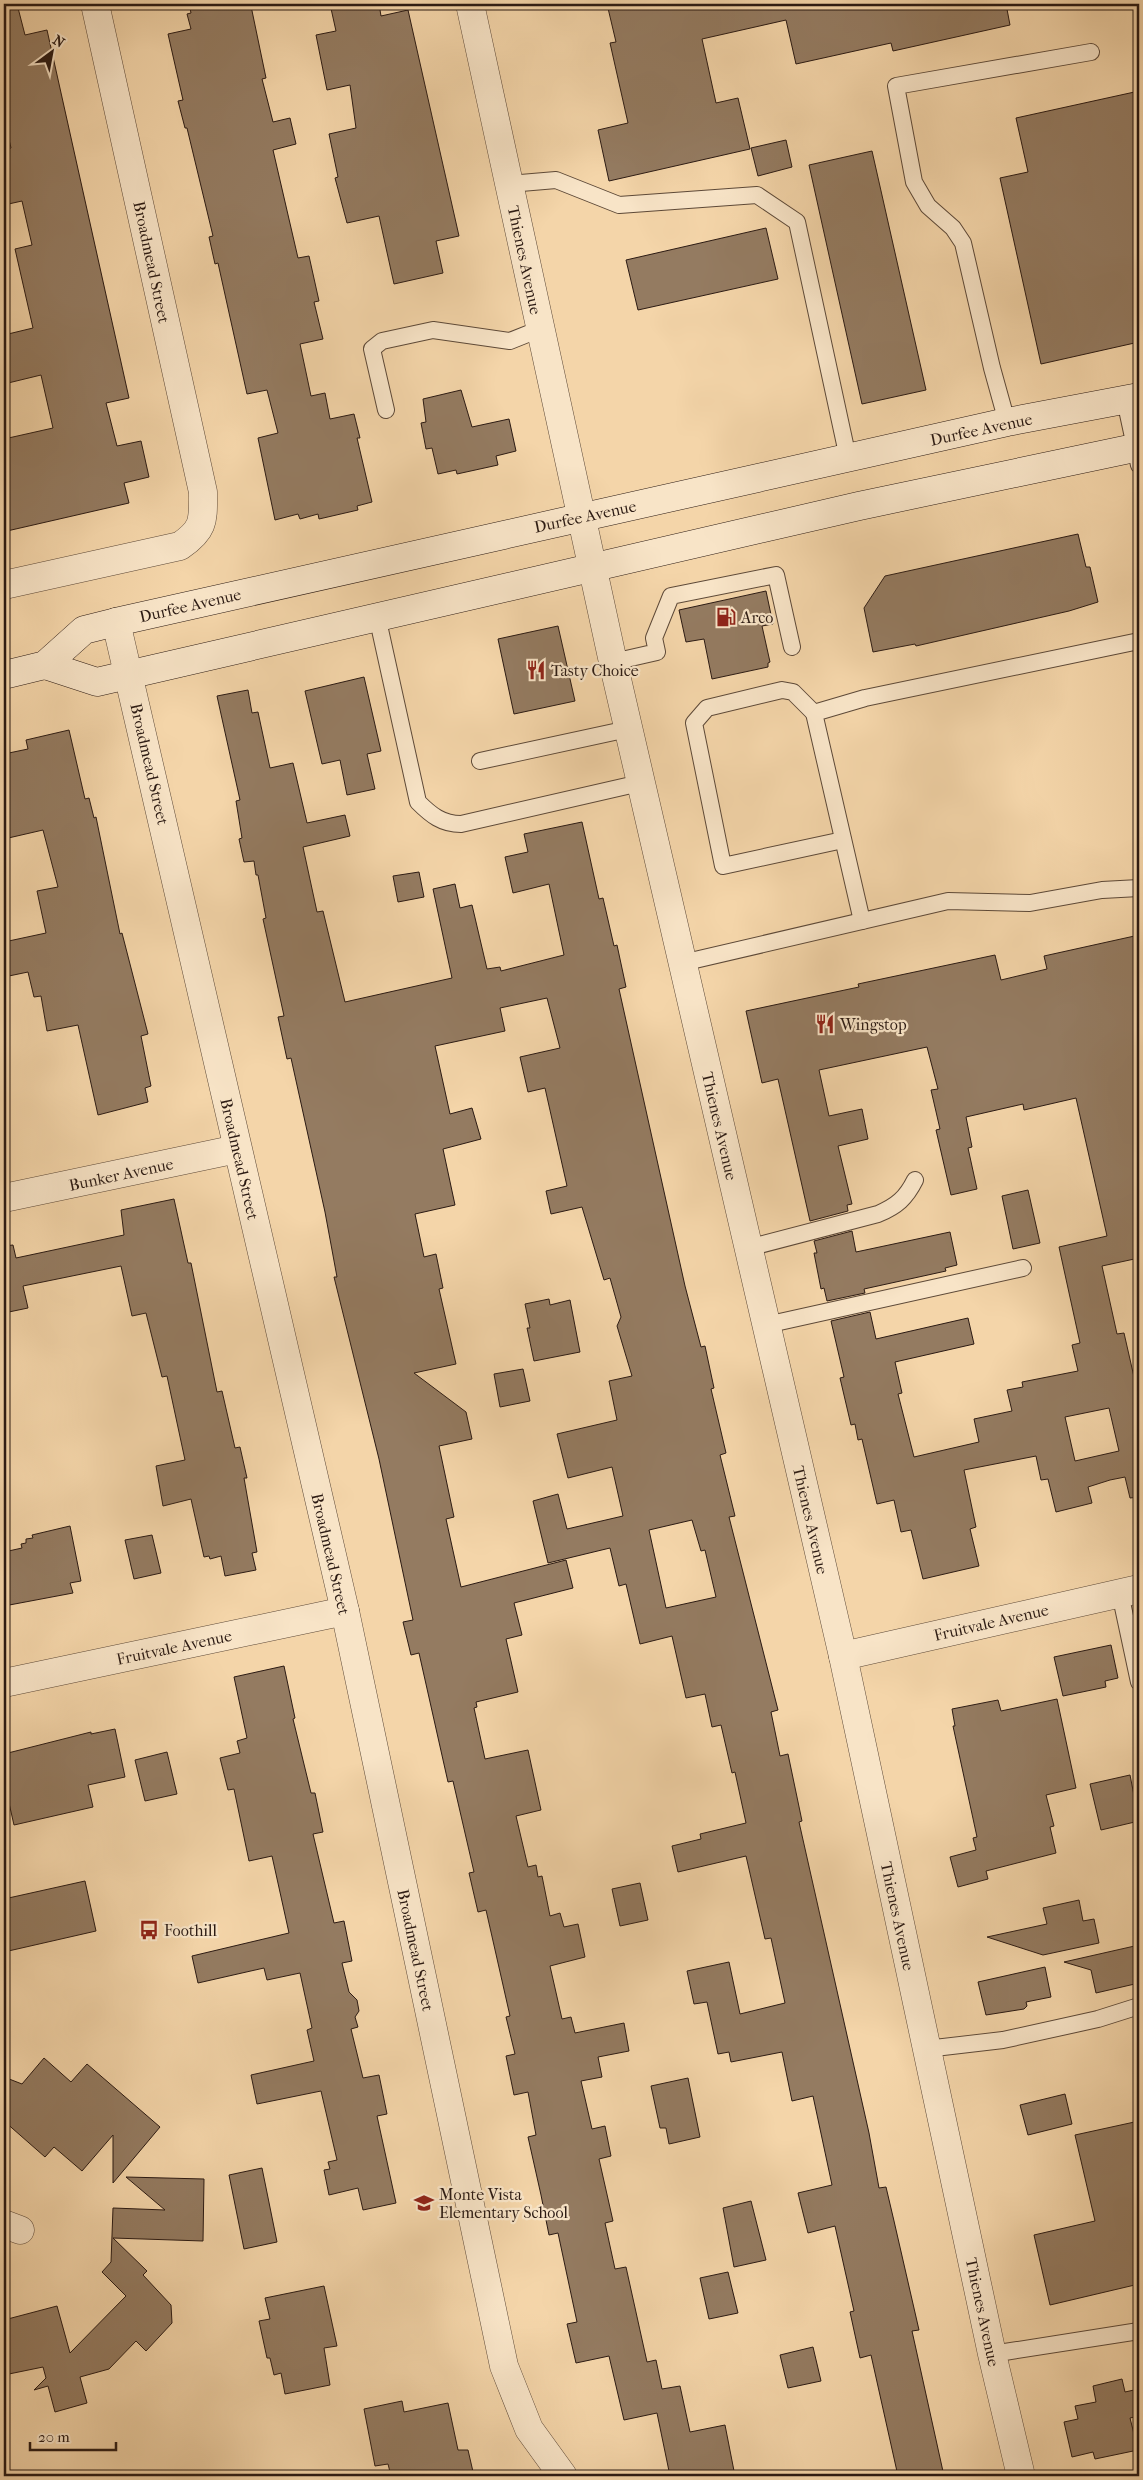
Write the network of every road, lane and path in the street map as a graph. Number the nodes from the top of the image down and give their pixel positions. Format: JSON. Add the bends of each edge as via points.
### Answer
{"nodes":[{"id":1,"x":95,"y":4,"type":"edge"},
{"id":2,"x":470,"y":4,"type":"edge"},
{"id":3,"x":1091,"y":52,"type":"dead end"},
{"id":4,"x":509,"y":184,"type":"junction"},
{"id":5,"x":540,"y":329,"type":"junction"},
{"id":6,"x":1132,"y":398,"type":"edge"},
{"id":7,"x":386,"y":410,"type":"dead end"},
{"id":8,"x":1007,"y":422,"type":"junction"},
{"id":9,"x":1138,"y":454,"type":"edge"},
{"id":10,"x":848,"y":458,"type":"junction"},
{"id":11,"x":582,"y":517,"type":"junction"},
{"id":12,"x":592,"y":567,"type":"junction"},
{"id":13,"x":4,"y":585,"type":"edge"},
{"id":14,"x":376,"y":616,"type":"junction"},
{"id":15,"x":116,"y":622,"type":"junction"},
{"id":16,"x":1139,"y":641,"type":"edge"},
{"id":17,"x":792,"y":647,"type":"dead end"},
{"id":18,"x":613,"y":662,"type":"junction"},
{"id":19,"x":45,"y":665,"type":"junction"},
{"id":20,"x":4,"y":675,"type":"edge"},
{"id":21,"x":129,"y":675,"type":"junction"},
{"id":22,"x":814,"y":713,"type":"junction"},
{"id":23,"x":628,"y":729,"type":"junction"},
{"id":24,"x":480,"y":761,"type":"dead end"},
{"id":25,"x":640,"y":783,"type":"junction"},
{"id":26,"x":843,"y":840,"type":"junction"},
{"id":27,"x":1139,"y":888,"type":"edge"},
{"id":28,"x":862,"y":921,"type":"junction"},
{"id":29,"x":682,"y":964,"type":"junction"},
{"id":30,"x":237,"y":1149,"type":"junction"},
{"id":31,"x":915,"y":1180,"type":"dead end"},
{"id":32,"x":4,"y":1198,"type":"edge"},
{"id":33,"x":748,"y":1248,"type":"junction"},
{"id":34,"x":1023,"y":1268,"type":"dead end"},
{"id":35,"x":766,"y":1325,"type":"junction"},
{"id":36,"x":1130,"y":1591,"type":"edge"},
{"id":37,"x":345,"y":1611,"type":"junction"},
{"id":38,"x":843,"y":1656,"type":"junction"},
{"id":39,"x":1139,"y":1682,"type":"edge"},
{"id":40,"x":4,"y":1683,"type":"edge"},
{"id":41,"x":1139,"y":2006,"type":"edge"},
{"id":42,"x":926,"y":2049,"type":"junction"},
{"id":43,"x":1139,"y":2330,"type":"edge"},
{"id":44,"x":992,"y":2354,"type":"junction"},
{"id":45,"x":563,"y":2476,"type":"edge"},
{"id":46,"x":1021,"y":2476,"type":"edge"}],
"edges":[{"from":1,"to":13,"type":"street","name":"Broadmead Street","via":[[203,492],[204,521],[194,537],[180,546]]},
{"from":2,"to":4,"type":"street","name":"Thienes Avenue"},
{"from":3,"to":8,"type":"lane","via":[[896,86],[914,182],[928,206],[953,228],[963,243]]},
{"from":4,"to":5,"type":"street","name":"Thienes Avenue"},
{"from":4,"to":10,"type":"lane","via":[[556,180],[619,205],[757,195],[797,222]]},
{"from":5,"to":7,"type":"lane","via":[[510,341],[434,330],[382,341],[372,349]]},
{"from":5,"to":11,"type":"street","name":"Thienes Avenue"},
{"from":6,"to":8,"type":"street","name":"Durfee Avenue"},
{"from":6,"to":9,"type":"lane"},
{"from":8,"to":10,"type":"street","name":"Durfee Avenue"},
{"from":9,"to":12,"type":"street","via":[[859,506]]},
{"from":10,"to":11,"type":"street","name":"Durfee Avenue"},
{"from":11,"to":12,"type":"street","name":"Thienes Avenue"},
{"from":11,"to":15,"type":"street","name":"Durfee Avenue"},
{"from":12,"to":14,"type":"street"},
{"from":12,"to":18,"type":"street","name":"Thienes Avenue"},
{"from":14,"to":21,"type":"street"},
{"from":14,"to":25,"type":"lane","via":[[418,802],[430,814],[447,824],[461,824]]},
{"from":15,"to":19,"type":"street","name":"Durfee Avenue","via":[[84,630]]},
{"from":15,"to":21,"type":"street","name":"Broadmead Street"},
{"from":16,"to":22,"type":"lane","via":[[865,698]]},
{"from":17,"to":18,"type":"lane","via":[[776,575],[672,596],[654,638],[657,652]]},
{"from":18,"to":23,"type":"street","name":"Thienes Avenue"},
{"from":19,"to":20,"type":"street","name":"Durfee Avenue"},
{"from":19,"to":21,"type":"street","via":[[97,682]]},
{"from":21,"to":30,"type":"street","name":"Broadmead Street"},
{"from":22,"to":26,"type":"lane"},
{"from":22,"to":26,"type":"lane","via":[[793,692],[782,690],[707,708],[694,723],[723,866]]},
{"from":23,"to":24,"type":"lane"},
{"from":23,"to":25,"type":"street","name":"Thienes Avenue"},
{"from":25,"to":29,"type":"street","name":"Thienes Avenue"},
{"from":26,"to":28,"type":"lane"},
{"from":27,"to":28,"type":"lane","via":[[1102,890],[1030,903],[948,901]]},
{"from":28,"to":29,"type":"lane"},
{"from":29,"to":33,"type":"street","name":"Thienes Avenue"},
{"from":30,"to":32,"type":"street","name":"Bunker Avenue"},
{"from":30,"to":37,"type":"street","name":"Broadmead Street"},
{"from":31,"to":33,"type":"lane","via":[[907,1196],[896,1206],[878,1214]]},
{"from":33,"to":35,"type":"street","name":"Thienes Avenue"},
{"from":34,"to":35,"type":"lane"},
{"from":35,"to":38,"type":"street","name":"Thienes Avenue"},
{"from":36,"to":38,"type":"street","name":"Fruitvale Avenue"},
{"from":36,"to":39,"type":"lane"},
{"from":37,"to":40,"type":"street","name":"Fruitvale Avenue"},
{"from":37,"to":45,"type":"street","name":"Broadmead Street","via":[[504,2366],[529,2430]]},
{"from":38,"to":42,"type":"street","name":"Thienes Avenue"},
{"from":41,"to":42,"type":"lane","via":[[1098,2019],[1003,2040]]},
{"from":42,"to":44,"type":"street","name":"Thienes Avenue"},
{"from":43,"to":44,"type":"lane"},
{"from":44,"to":46,"type":"street","name":"Thienes Avenue"}]}
